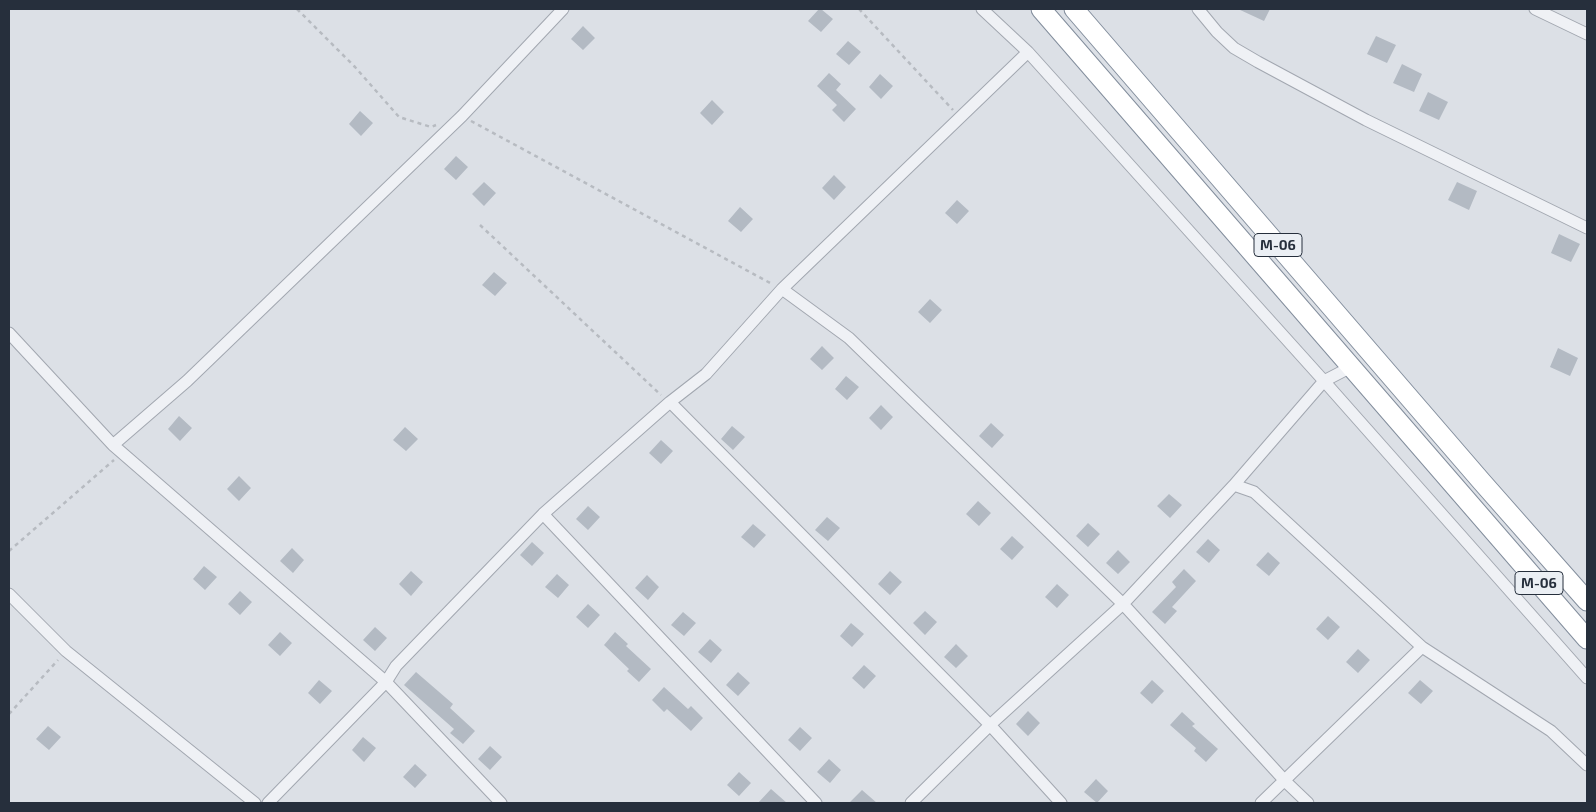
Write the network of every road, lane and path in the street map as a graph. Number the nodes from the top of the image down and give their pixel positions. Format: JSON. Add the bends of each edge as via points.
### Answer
{"nodes":[{"id":1,"x":296,"y":9,"type":"edge"},
{"id":2,"x":563,"y":9,"type":"edge"},
{"id":3,"x":859,"y":9,"type":"edge"},
{"id":4,"x":982,"y":9,"type":"edge"},
{"id":5,"x":1042,"y":9,"type":"edge"},
{"id":6,"x":1074,"y":9,"type":"edge"},
{"id":7,"x":1198,"y":9,"type":"edge"},
{"id":8,"x":1535,"y":9,"type":"edge"},
{"id":9,"x":1587,"y":34,"type":"edge"},
{"id":10,"x":1028,"y":52,"type":"junction"},
{"id":11,"x":462,"y":116,"type":"junction"},
{"id":12,"x":960,"y":118,"type":"junction"},
{"id":13,"x":438,"y":124,"type":"dead end"},
{"id":14,"x":480,"y":225,"type":"dead end"},
{"id":15,"x":1587,"y":228,"type":"edge"},
{"id":16,"x":782,"y":289,"type":"junction"},
{"id":17,"x":9,"y":333,"type":"edge"},
{"id":18,"x":1352,"y":367,"type":"junction"},
{"id":19,"x":1324,"y":381,"type":"junction"},
{"id":20,"x":670,"y":402,"type":"junction"},
{"id":21,"x":113,"y":445,"type":"junction"},
{"id":22,"x":122,"y":453,"type":"junction"},
{"id":23,"x":1234,"y":485,"type":"junction"},
{"id":24,"x":543,"y":514,"type":"junction"},
{"id":25,"x":9,"y":551,"type":"edge"},
{"id":26,"x":9,"y":594,"type":"edge"},
{"id":27,"x":1586,"y":599,"type":"edge"},
{"id":28,"x":1123,"y":604,"type":"junction"},
{"id":29,"x":1587,"y":639,"type":"edge"},
{"id":30,"x":1422,"y":647,"type":"junction"},
{"id":31,"x":66,"y":651,"type":"junction"},
{"id":32,"x":1587,"y":678,"type":"edge"},
{"id":33,"x":386,"y":682,"type":"junction"},
{"id":34,"x":9,"y":714,"type":"edge"},
{"id":35,"x":990,"y":725,"type":"junction"},
{"id":36,"x":1587,"y":765,"type":"edge"},
{"id":37,"x":1286,"y":782,"type":"junction"},
{"id":38,"x":255,"y":803,"type":"edge"},
{"id":39,"x":268,"y":803,"type":"edge"},
{"id":40,"x":501,"y":803,"type":"edge"},
{"id":41,"x":816,"y":803,"type":"edge"},
{"id":42,"x":911,"y":803,"type":"edge"},
{"id":43,"x":1061,"y":803,"type":"edge"},
{"id":44,"x":1262,"y":803,"type":"edge"},
{"id":45,"x":1308,"y":803,"type":"edge"}],
"edges":[{"from":1,"to":13,"type":"path","via":[[400,117],[431,127]]},
{"from":2,"to":11,"type":"street"},
{"from":3,"to":12,"type":"path"},
{"from":4,"to":10,"type":"street"},
{"from":5,"to":18,"type":"highway","number":"М-06"},
{"from":6,"to":27,"type":"highway","number":"М-06"},
{"from":7,"to":15,"type":"street","via":[[1234,48],[1258,62],[1366,120]]},
{"from":8,"to":9,"type":"street"},
{"from":10,"to":12,"type":"street"},
{"from":10,"to":19,"type":"street"},
{"from":11,"to":16,"type":"path"},
{"from":11,"to":21,"type":"street","via":[[187,381]]},
{"from":12,"to":16,"type":"street"},
{"from":14,"to":20,"type":"path"},
{"from":16,"to":20,"type":"street","via":[[706,374]]},
{"from":16,"to":28,"type":"street","via":[[850,338]]},
{"from":17,"to":21,"type":"street"},
{"from":18,"to":19,"type":"street"},
{"from":18,"to":29,"type":"highway","number":"М-06"},
{"from":19,"to":23,"type":"street"},
{"from":19,"to":32,"type":"street"},
{"from":20,"to":24,"type":"street"},
{"from":20,"to":35,"type":"street"},
{"from":21,"to":22,"type":"street"},
{"from":22,"to":25,"type":"path"},
{"from":22,"to":33,"type":"street"},
{"from":23,"to":28,"type":"street"},
{"from":23,"to":30,"type":"street","via":[[1254,492]]},
{"from":24,"to":33,"type":"street","via":[[396,666]]},
{"from":24,"to":41,"type":"street"},
{"from":26,"to":31,"type":"street"},
{"from":28,"to":35,"type":"street"},
{"from":28,"to":37,"type":"street"},
{"from":30,"to":36,"type":"street","via":[[1551,731]]},
{"from":30,"to":37,"type":"street"},
{"from":31,"to":34,"type":"path"},
{"from":31,"to":38,"type":"street"},
{"from":33,"to":39,"type":"street"},
{"from":33,"to":40,"type":"street"},
{"from":35,"to":42,"type":"street"},
{"from":35,"to":43,"type":"street"},
{"from":37,"to":44,"type":"street"},
{"from":37,"to":45,"type":"street"}]}
